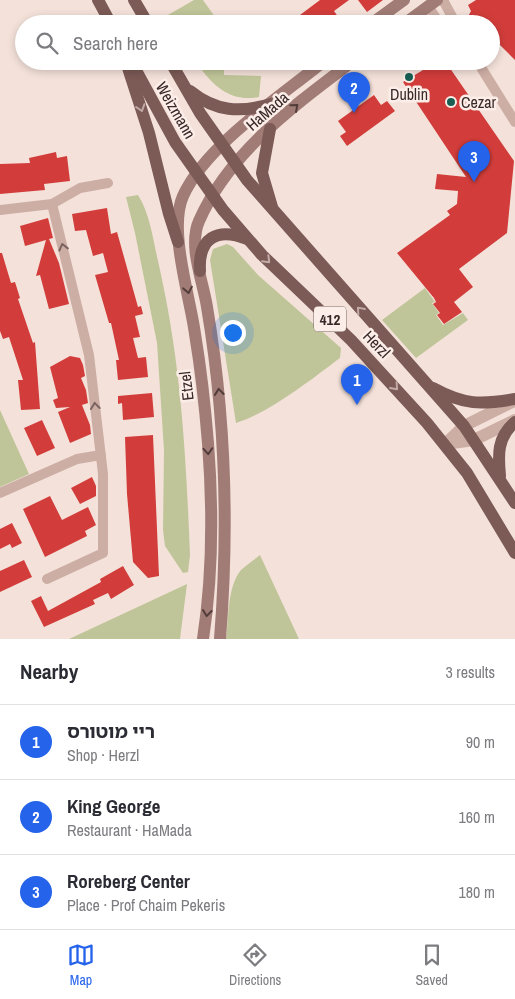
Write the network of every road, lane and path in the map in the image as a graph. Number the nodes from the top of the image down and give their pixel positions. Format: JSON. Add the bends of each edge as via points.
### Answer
{"nodes":[{"id":1,"x":98,"y":0,"type":"edge"},
{"id":2,"x":134,"y":0,"type":"edge"},
{"id":3,"x":404,"y":0,"type":"edge"},
{"id":4,"x":443,"y":0,"type":"edge"},
{"id":5,"x":430,"y":2,"type":"edge"},
{"id":6,"x":106,"y":15,"type":"edge"},
{"id":7,"x":143,"y":15,"type":"edge"},
{"id":8,"x":383,"y":15,"type":"edge"},
{"id":9,"x":415,"y":15,"type":"edge"},
{"id":10,"x":436,"y":15,"type":"edge"},
{"id":11,"x":451,"y":15,"type":"edge"},
{"id":12,"x":128,"y":70,"type":"edge"},
{"id":13,"x":136,"y":70,"type":"edge"},
{"id":14,"x":175,"y":70,"type":"edge"},
{"id":15,"x":313,"y":70,"type":"edge"},
{"id":16,"x":342,"y":70,"type":"edge"},
{"id":17,"x":483,"y":70,"type":"edge"},
{"id":18,"x":186,"y":88,"type":"junction"},
{"id":19,"x":271,"y":104,"type":"junction"},
{"id":20,"x":513,"y":116,"type":"edge"},
{"id":21,"x":270,"y":129,"type":"junction"},
{"id":22,"x":221,"y":145,"type":"junction"},
{"id":23,"x":234,"y":164,"type":"junction"},
{"id":24,"x":197,"y":173,"type":"junction"},
{"id":25,"x":108,"y":183,"type":"dead end"},
{"id":26,"x":214,"y":196,"type":"junction"},
{"id":27,"x":52,"y":204,"type":"junction"},
{"id":28,"x":0,"y":210,"type":"edge"},
{"id":29,"x":275,"y":214,"type":"junction"},
{"id":30,"x":247,"y":238,"type":"junction"},
{"id":31,"x":178,"y":242,"type":"junction"},
{"id":32,"x":200,"y":271,"type":"junction"},
{"id":33,"x":428,"y":385,"type":"junction"},
{"id":34,"x":515,"y":400,"type":"edge"},
{"id":35,"x":515,"y":421,"type":"edge"},
{"id":36,"x":464,"y":426,"type":"junction"},
{"id":37,"x":474,"y":440,"type":"junction"},
{"id":38,"x":445,"y":444,"type":"junction"},
{"id":39,"x":101,"y":455,"type":"junction"},
{"id":40,"x":501,"y":479,"type":"junction"},
{"id":41,"x":0,"y":494,"type":"edge"},
{"id":42,"x":515,"y":503,"type":"edge"},
{"id":43,"x":515,"y":553,"type":"edge"},
{"id":44,"x":47,"y":579,"type":"dead end"},
{"id":45,"x":204,"y":639,"type":"edge"},
{"id":46,"x":220,"y":639,"type":"edge"}],
"edges":[{"from":1,"to":6,"type":"main road"},
{"from":2,"to":7,"type":"main road"},
{"from":3,"to":8,"type":"main road"},
{"from":4,"to":11,"type":"street"},
{"from":5,"to":9,"type":"main road"},
{"from":5,"to":10,"type":"street"},
{"from":12,"to":31,"type":"main road","one_way":true,"via":[[149,133]]},
{"from":13,"to":24,"type":"main road","name":"Weizmann","number":"412","via":[[162,120]]},
{"from":14,"to":18,"type":"main road","name":"Weizmann","number":"412"},
{"from":15,"to":19,"type":"main road","name":"HaMada"},
{"from":21,"to":16,"type":"main road","name":"HaMada","one_way":true},
{"from":17,"to":20,"type":"street"},
{"from":18,"to":19,"type":"main road","via":[[208,104],[228,110]]},
{"from":18,"to":22,"type":"main road","name":"Weizmann","number":"412"},
{"from":19,"to":22,"type":"main road","name":"HaMada"},
{"from":21,"to":23,"type":"main road","name":"HaMada"},
{"from":21,"to":29,"type":"main road","via":[[262,173]]},
{"from":22,"to":23,"type":"main road","name":"Weizmann","number":"412"},
{"from":22,"to":24,"type":"main road","name":"Etzel"},
{"from":23,"to":26,"type":"main road","name":"HaMada"},
{"from":23,"to":29,"type":"main road","name":"Herzl","number":"412"},
{"from":24,"to":26,"type":"main road","name":"Herzl","number":"412"},
{"from":24,"to":31,"type":"main road","name":"Etzel","via":[[179,208]]},
{"from":25,"to":27,"type":"street","via":[[80,188]]},
{"from":26,"to":30,"type":"main road","name":"Herzl","number":"412"},
{"from":26,"to":32,"type":"main road","name":"Etzel","via":[[197,228]]},
{"from":27,"to":28,"type":"street"},
{"from":39,"to":27,"type":"street","one_way":true,"via":[[89,355]]},
{"from":33,"to":29,"type":"main road","name":"Herzl","number":"412","one_way":true},
{"from":30,"to":32,"type":"main road","via":[[225,234],[210,239],[200,252]]},
{"from":30,"to":38,"type":"main road","name":"Herzl","number":"412","one_way":true,"via":[[351,340]]},
{"from":31,"to":45,"type":"main road","name":"Etzel","one_way":true,"via":[[196,336],[212,497]]},
{"from":46,"to":32,"type":"main road","name":"Etzel","one_way":true,"via":[[226,552],[224,439],[214,348]]},
{"from":33,"to":34,"type":"main road","via":[[453,398],[473,403]]},
{"from":33,"to":36,"type":"main road","name":"Herzl","number":"412"},
{"from":34,"to":36,"type":"street"},
{"from":35,"to":37,"type":"street"},
{"from":35,"to":40,"type":"main road","via":[[505,432],[500,446]]},
{"from":36,"to":37,"type":"main road","name":"Herzl","number":"412"},
{"from":36,"to":38,"type":"street"},
{"from":37,"to":38,"type":"street"},
{"from":37,"to":40,"type":"main road","name":"Herzl","number":"412"},
{"from":38,"to":43,"type":"main road","name":"Herzl","number":"412","via":[[476,487]]},
{"from":39,"to":41,"type":"street","via":[[77,459]]},
{"from":39,"to":44,"type":"street","via":[[103,553]]},
{"from":40,"to":42,"type":"main road","name":"Herzl","number":"412"}]}
